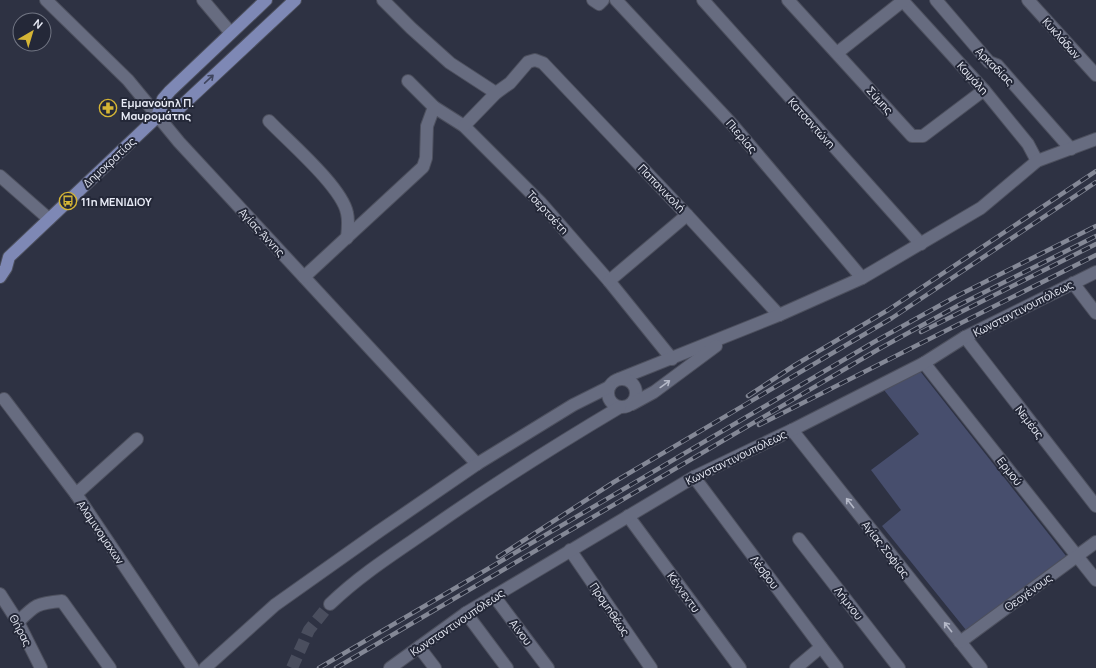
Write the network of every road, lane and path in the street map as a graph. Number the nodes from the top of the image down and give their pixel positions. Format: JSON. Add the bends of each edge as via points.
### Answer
{"nodes":[{"id":1,"x":46,"y":0,"type":"edge"},
{"id":2,"x":203,"y":0,"type":"edge"},
{"id":3,"x":266,"y":0,"type":"edge"},
{"id":4,"x":295,"y":0,"type":"edge"},
{"id":5,"x":383,"y":0,"type":"edge"},
{"id":6,"x":616,"y":0,"type":"edge"},
{"id":7,"x":703,"y":0,"type":"edge"},
{"id":8,"x":788,"y":0,"type":"edge"},
{"id":9,"x":903,"y":0,"type":"edge"},
{"id":10,"x":936,"y":0,"type":"edge"},
{"id":11,"x":1028,"y":0,"type":"edge"},
{"id":12,"x":230,"y":32,"type":"junction"},
{"id":13,"x":837,"y":53,"type":"junction"},
{"id":14,"x":1096,"y":75,"type":"edge"},
{"id":15,"x":408,"y":81,"type":"dead end"},
{"id":16,"x":984,"y":90,"type":"junction"},
{"id":17,"x":496,"y":93,"type":"junction"},
{"id":18,"x":434,"y":107,"type":"junction"},
{"id":19,"x":157,"y":117,"type":"junction"},
{"id":20,"x":269,"y":121,"type":"dead end"},
{"id":21,"x":464,"y":126,"type":"junction"},
{"id":22,"x":1096,"y":139,"type":"edge"},
{"id":23,"x":1071,"y":149,"type":"junction"},
{"id":24,"x":1037,"y":161,"type":"junction"},
{"id":25,"x":0,"y":176,"type":"edge"},
{"id":26,"x":687,"y":215,"type":"junction"},
{"id":27,"x":49,"y":219,"type":"junction"},
{"id":28,"x":347,"y":238,"type":"junction"},
{"id":29,"x":921,"y":244,"type":"junction"},
{"id":30,"x":5,"y":258,"type":"edge"},
{"id":31,"x":1096,"y":272,"type":"edge"},
{"id":32,"x":304,"y":277,"type":"junction"},
{"id":33,"x":0,"y":278,"type":"edge"},
{"id":34,"x":862,"y":278,"type":"junction"},
{"id":35,"x":609,"y":281,"type":"junction"},
{"id":36,"x":1073,"y":282,"type":"junction"},
{"id":37,"x":1096,"y":313,"type":"edge"},
{"id":38,"x":779,"y":315,"type":"junction"},
{"id":39,"x":733,"y":334,"type":"junction"},
{"id":40,"x":964,"y":337,"type":"junction"},
{"id":41,"x":672,"y":359,"type":"junction"},
{"id":42,"x":924,"y":363,"type":"junction"},
{"id":43,"x":619,"y":379,"type":"junction"},
{"id":44,"x":610,"y":387,"type":"junction"},
{"id":45,"x":4,"y":399,"type":"dead end"},
{"id":46,"x":626,"y":406,"type":"junction"},
{"id":47,"x":792,"y":430,"type":"junction"},
{"id":48,"x":137,"y":439,"type":"dead end"},
{"id":49,"x":477,"y":464,"type":"junction"},
{"id":50,"x":694,"y":477,"type":"junction"},
{"id":51,"x":76,"y":494,"type":"junction"},
{"id":52,"x":1096,"y":506,"type":"edge"},
{"id":53,"x":628,"y":516,"type":"junction"},
{"id":54,"x":799,"y":539,"type":"dead end"},
{"id":55,"x":1096,"y":542,"type":"edge"},
{"id":56,"x":570,"y":550,"type":"junction"},
{"id":57,"x":1077,"y":556,"type":"junction"},
{"id":58,"x":1096,"y":580,"type":"edge"},
{"id":59,"x":0,"y":594,"type":"edge"},
{"id":60,"x":494,"y":596,"type":"junction"},
{"id":61,"x":330,"y":604,"type":"tunnel mouth"},
{"id":62,"x":466,"y":613,"type":"junction"},
{"id":63,"x":18,"y":622,"type":"junction"},
{"id":64,"x":960,"y":642,"type":"junction"},
{"id":65,"x":419,"y":647,"type":"junction"},
{"id":66,"x":821,"y":647,"type":"junction"},
{"id":67,"x":41,"y":668,"type":"edge"},
{"id":68,"x":110,"y":668,"type":"edge"},
{"id":69,"x":194,"y":668,"type":"edge"},
{"id":70,"x":205,"y":668,"type":"edge"},
{"id":71,"x":390,"y":668,"type":"edge"},
{"id":72,"x":434,"y":668,"type":"edge"},
{"id":73,"x":507,"y":668,"type":"edge"},
{"id":74,"x":548,"y":668,"type":"edge"},
{"id":75,"x":651,"y":668,"type":"edge"},
{"id":76,"x":740,"y":668,"type":"edge"},
{"id":77,"x":796,"y":668,"type":"edge"},
{"id":78,"x":837,"y":668,"type":"edge"},
{"id":79,"x":899,"y":668,"type":"edge"},
{"id":80,"x":981,"y":668,"type":"edge"}],
"edges":[{"from":1,"to":19,"type":"street","name":"Αγίας Άννης","via":[[128,80]]},
{"from":2,"to":12,"type":"street"},
{"from":3,"to":12,"type":"main road","name":"Δημοκρατίας"},
{"from":19,"to":4,"type":"main road","name":"Δημοκρατίας","one_way":true,"via":[[172,114]]},
{"from":5,"to":17,"type":"street","via":[[450,62]]},
{"from":6,"to":34,"type":"street","name":"Πιερίας","via":[[731,122]]},
{"from":7,"to":29,"type":"street","name":"Κατσαντώνη"},
{"from":8,"to":13,"type":"street","name":"Σύμης"},
{"from":9,"to":13,"type":"street"},
{"from":9,"to":16,"type":"street","name":"Καψάλη"},
{"from":10,"to":23,"type":"street","name":"Αρκαδίας","via":[[989,62],[997,65]]},
{"from":11,"to":14,"type":"street","name":"Κυκλάδων"},
{"from":12,"to":19,"type":"main road","name":"Δημοκρατίας","via":[[163,99]]},
{"from":13,"to":16,"type":"street","name":"Σύμης","via":[[912,136],[923,136]]},
{"from":15,"to":18,"type":"street","name":"Τσερτσέτη"},
{"from":16,"to":24,"type":"street","name":"Καψάλη","via":[[1028,144]]},
{"from":17,"to":21,"type":"street"},
{"from":17,"to":26,"type":"street","name":"Παπανικολή","via":[[510,83],[528,62],[535,60],[543,63]]},
{"from":18,"to":21,"type":"street","name":"Τσερτσέτη"},
{"from":18,"to":28,"type":"street","via":[[427,126],[426,158],[423,167]]},
{"from":19,"to":27,"type":"main road","name":"Δημοκρατίας"},
{"from":19,"to":32,"type":"street","name":"Αγίας Άννης"},
{"from":20,"to":28,"type":"street","via":[[330,184],[343,201],[349,224]]},
{"from":21,"to":35,"type":"street","name":"Τσερτσέτη","via":[[541,203]]},
{"from":22,"to":23,"type":"street"},
{"from":23,"to":24,"type":"street"},
{"from":24,"to":29,"type":"street","via":[[981,208]]},
{"from":25,"to":27,"type":"street"},
{"from":26,"to":35,"type":"street"},
{"from":26,"to":38,"type":"street","name":"Παπανικολή"},
{"from":27,"to":30,"type":"main road","name":"Δημοκρατίας"},
{"from":28,"to":32,"type":"street"},
{"from":29,"to":34,"type":"street"},
{"from":30,"to":33,"type":"main road","name":"Δημοκρατίας","via":[[6,268]]},
{"from":31,"to":36,"type":"street","name":"Κωνσταντινουπόλεως"},
{"from":32,"to":49,"type":"street","name":"Αγίας Άννης"},
{"from":34,"to":38,"type":"street"},
{"from":35,"to":41,"type":"street","name":"Τσερτσέτη"},
{"from":36,"to":37,"type":"street"},
{"from":36,"to":40,"type":"street","name":"Κωνσταντινουπόλεως"},
{"from":38,"to":39,"type":"street"},
{"from":39,"to":41,"type":"street"},
{"from":46,"to":39,"type":"street","one_way":true,"via":[[654,392]]},
{"from":40,"to":42,"type":"street","name":"Κωνσταντινουπόλεως"},
{"from":40,"to":52,"type":"street","name":"Νεμέας"},
{"from":41,"to":43,"type":"street"},
{"from":42,"to":47,"type":"street","name":"Κωνσταντινουπόλεως"},
{"from":42,"to":57,"type":"street","name":"Ερμού"},
{"from":43,"to":44,"type":"street"},
{"from":43,"to":46,"type":"street","via":[[625,379],[635,387],[637,393],[635,399]]},
{"from":44,"to":46,"type":"street","via":[[610,400],[614,404]]},
{"from":44,"to":49,"type":"street","via":[[573,405]]},
{"from":45,"to":51,"type":"street","name":"Αλαμινομαχων"},
{"from":46,"to":61,"type":"street","via":[[544,452],[472,500],[368,572]]},
{"from":47,"to":50,"type":"street","name":"Κωνσταντινουπόλεως"},
{"from":64,"to":47,"type":"street","name":"Αγίας Σοφίας","one_way":true},
{"from":48,"to":51,"type":"street"},
{"from":49,"to":70,"type":"street","via":[[275,605]]},
{"from":50,"to":53,"type":"street","name":"Κωνσταντινουπόλεως"},
{"from":50,"to":66,"type":"street","name":"Λέσβου"},
{"from":51,"to":69,"type":"street","name":"Αλαμινομαχων"},
{"from":53,"to":56,"type":"street","name":"Κωνσταντινουπόλεως"},
{"from":53,"to":76,"type":"street","name":"Κέννεντυ"},
{"from":54,"to":79,"type":"street","name":"Λήμνου"},
{"from":55,"to":57,"type":"street","name":"Θεογένους"},
{"from":56,"to":60,"type":"street","name":"Κωνσταντινουπόλεως"},
{"from":56,"to":75,"type":"street","name":"Προμηθέως"},
{"from":57,"to":58,"type":"street","name":"Ερμού"},
{"from":57,"to":64,"type":"street","name":"Θεογένους"},
{"from":59,"to":63,"type":"street","name":"Θήρας"},
{"from":60,"to":62,"type":"street","name":"Κωνσταντινουπόλεως"},
{"from":60,"to":74,"type":"street","name":"Αίνου"},
{"from":62,"to":65,"type":"street","name":"Κωνσταντινουπόλεως"},
{"from":62,"to":73,"type":"street"},
{"from":63,"to":67,"type":"street","name":"Θήρας"},
{"from":63,"to":68,"type":"street","via":[[31,608],[41,603],[62,602]]},
{"from":64,"to":80,"type":"street","name":"Αγίας Σοφίας"},
{"from":65,"to":71,"type":"street","name":"Κωνσταντινουπόλεως"},
{"from":65,"to":72,"type":"street"},
{"from":66,"to":77,"type":"street"},
{"from":66,"to":78,"type":"street","name":"Λέσβου"}]}
